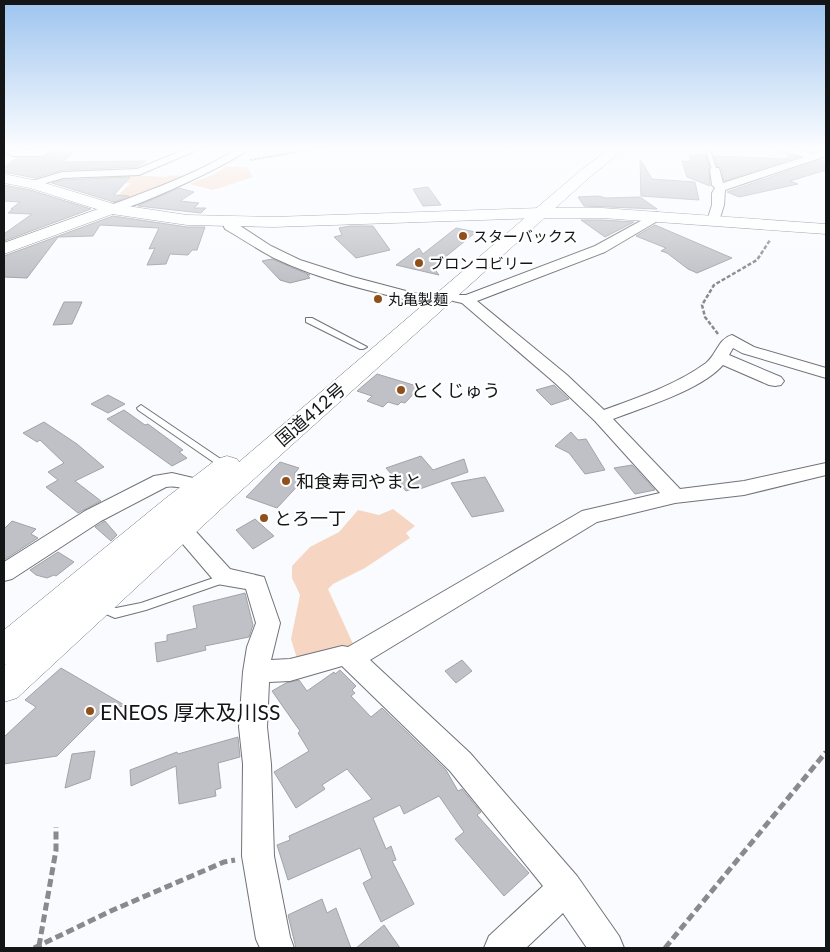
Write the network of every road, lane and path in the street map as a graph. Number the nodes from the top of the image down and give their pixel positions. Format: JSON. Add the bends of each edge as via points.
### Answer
{"nodes":[{"id":1,"x":56,"y":191,"type":"edge"},
{"id":2,"x":156,"y":191,"type":"edge"},
{"id":3,"x":551,"y":191,"type":"edge"},
{"id":4,"x":560,"y":191,"type":"edge"},
{"id":5,"x":719,"y":191,"type":"edge"},
{"id":6,"x":112,"y":209,"type":"junction"},
{"id":7,"x":530,"y":213,"type":"junction"},
{"id":8,"x":657,"y":216,"type":"junction"},
{"id":9,"x":713,"y":221,"type":"junction"},
{"id":10,"x":228,"y":222,"type":"junction"},
{"id":11,"x":794,"y":227,"type":"junction"},
{"id":12,"x":826,"y":229,"type":"edge"},
{"id":13,"x":4,"y":248,"type":"edge"},
{"id":14,"x":457,"y":298,"type":"junction"},
{"id":15,"x":420,"y":299,"type":"junction"},
{"id":16,"x":309,"y":320,"type":"dead end"},
{"id":17,"x":363,"y":348,"type":"junction"},
{"id":18,"x":724,"y":350,"type":"junction"},
{"id":19,"x":826,"y":373,"type":"edge"},
{"id":20,"x":775,"y":381,"type":"dead end"},
{"id":21,"x":141,"y":408,"type":"dead end"},
{"id":22,"x":601,"y":417,"type":"junction"},
{"id":23,"x":225,"y":466,"type":"junction"},
{"id":24,"x":826,"y":469,"type":"edge"},
{"id":25,"x":199,"y":486,"type":"junction"},
{"id":26,"x":675,"y":496,"type":"junction"},
{"id":27,"x":181,"y":529,"type":"junction"},
{"id":28,"x":4,"y":573,"type":"edge"},
{"id":29,"x":225,"y":578,"type":"junction"},
{"id":30,"x":97,"y":605,"type":"junction"},
{"id":31,"x":4,"y":650,"type":"edge"},
{"id":32,"x":351,"y":658,"type":"junction"},
{"id":33,"x":256,"y":672,"type":"junction"},
{"id":34,"x":4,"y":686,"type":"edge"},
{"id":35,"x":826,"y":752,"type":"edge"},
{"id":36,"x":56,"y":827,"type":"dead end"},
{"id":37,"x":258,"y":856,"type":"junction"},
{"id":38,"x":565,"y":888,"type":"junction"},
{"id":39,"x":36,"y":947,"type":"edge"},
{"id":40,"x":277,"y":948,"type":"edge"},
{"id":41,"x":501,"y":948,"type":"edge"},
{"id":42,"x":607,"y":948,"type":"edge"},
{"id":43,"x":665,"y":948,"type":"edge"}],
"edges":[{"from":1,"to":6,"type":"main road"},
{"from":2,"to":6,"type":"street"},
{"from":3,"to":7,"type":"main road","name":"国道412号"},
{"from":4,"to":7,"type":"main road","name":"国道412号"},
{"from":5,"to":9,"type":"street"},
{"from":6,"to":10,"type":"main road"},
{"from":6,"to":13,"type":"main road"},
{"from":7,"to":8,"type":"main road"},
{"from":7,"to":10,"type":"main road"},
{"from":7,"to":14,"type":"main road","name":"国道412号"},
{"from":7,"to":15,"type":"main road","name":"国道412号"},
{"from":8,"to":9,"type":"main road"},
{"from":8,"to":14,"type":"street","via":[[600,250]]},
{"from":9,"to":11,"type":"main road"},
{"from":10,"to":15,"type":"street","via":[[229,226],[277,255],[366,286]]},
{"from":11,"to":12,"type":"main road"},
{"from":11,"to":18,"type":"path","via":[[769,241],[757,260],[714,284],[702,305],[705,317]]},
{"from":14,"to":22,"type":"street","via":[[560,379]]},
{"from":14,"to":27,"type":"main road","name":"国道412号"},
{"from":15,"to":17,"type":"main road","name":"国道412号"},
{"from":16,"to":17,"type":"lane"},
{"from":17,"to":23,"type":"main road","name":"国道412号"},
{"from":18,"to":19,"type":"street","via":[[732,340],[748,350]]},
{"from":18,"to":20,"type":"street"},
{"from":18,"to":22,"type":"street","via":[[712,367],[660,396]]},
{"from":21,"to":23,"type":"lane"},
{"from":22,"to":26,"type":"street"},
{"from":23,"to":25,"type":"main road","name":"国道412号"},
{"from":24,"to":26,"type":"street","via":[[744,488]]},
{"from":25,"to":28,"type":"street","via":[[172,479],[161,481],[92,516]]},
{"from":25,"to":31,"type":"main road","name":"国道412号"},
{"from":26,"to":32,"type":"street","via":[[590,516]]},
{"from":27,"to":29,"type":"street"},
{"from":27,"to":30,"type":"main road","name":"国道412号"},
{"from":29,"to":30,"type":"lane","via":[[115,613]]},
{"from":29,"to":33,"type":"street","via":[[256,583],[268,623]]},
{"from":30,"to":34,"type":"main road","name":"国道412号"},
{"from":32,"to":33,"type":"street","via":[[342,656],[290,670]]},
{"from":32,"to":38,"type":"street","via":[[460,762]]},
{"from":33,"to":37,"type":"street","via":[[253,726],[257,764]]},
{"from":35,"to":43,"type":"path"},
{"from":36,"to":39,"type":"path","via":[[56,850]]},
{"from":37,"to":39,"type":"path","via":[[224,862]]},
{"from":37,"to":40,"type":"street"},
{"from":38,"to":41,"type":"street"},
{"from":38,"to":42,"type":"street"}]}
